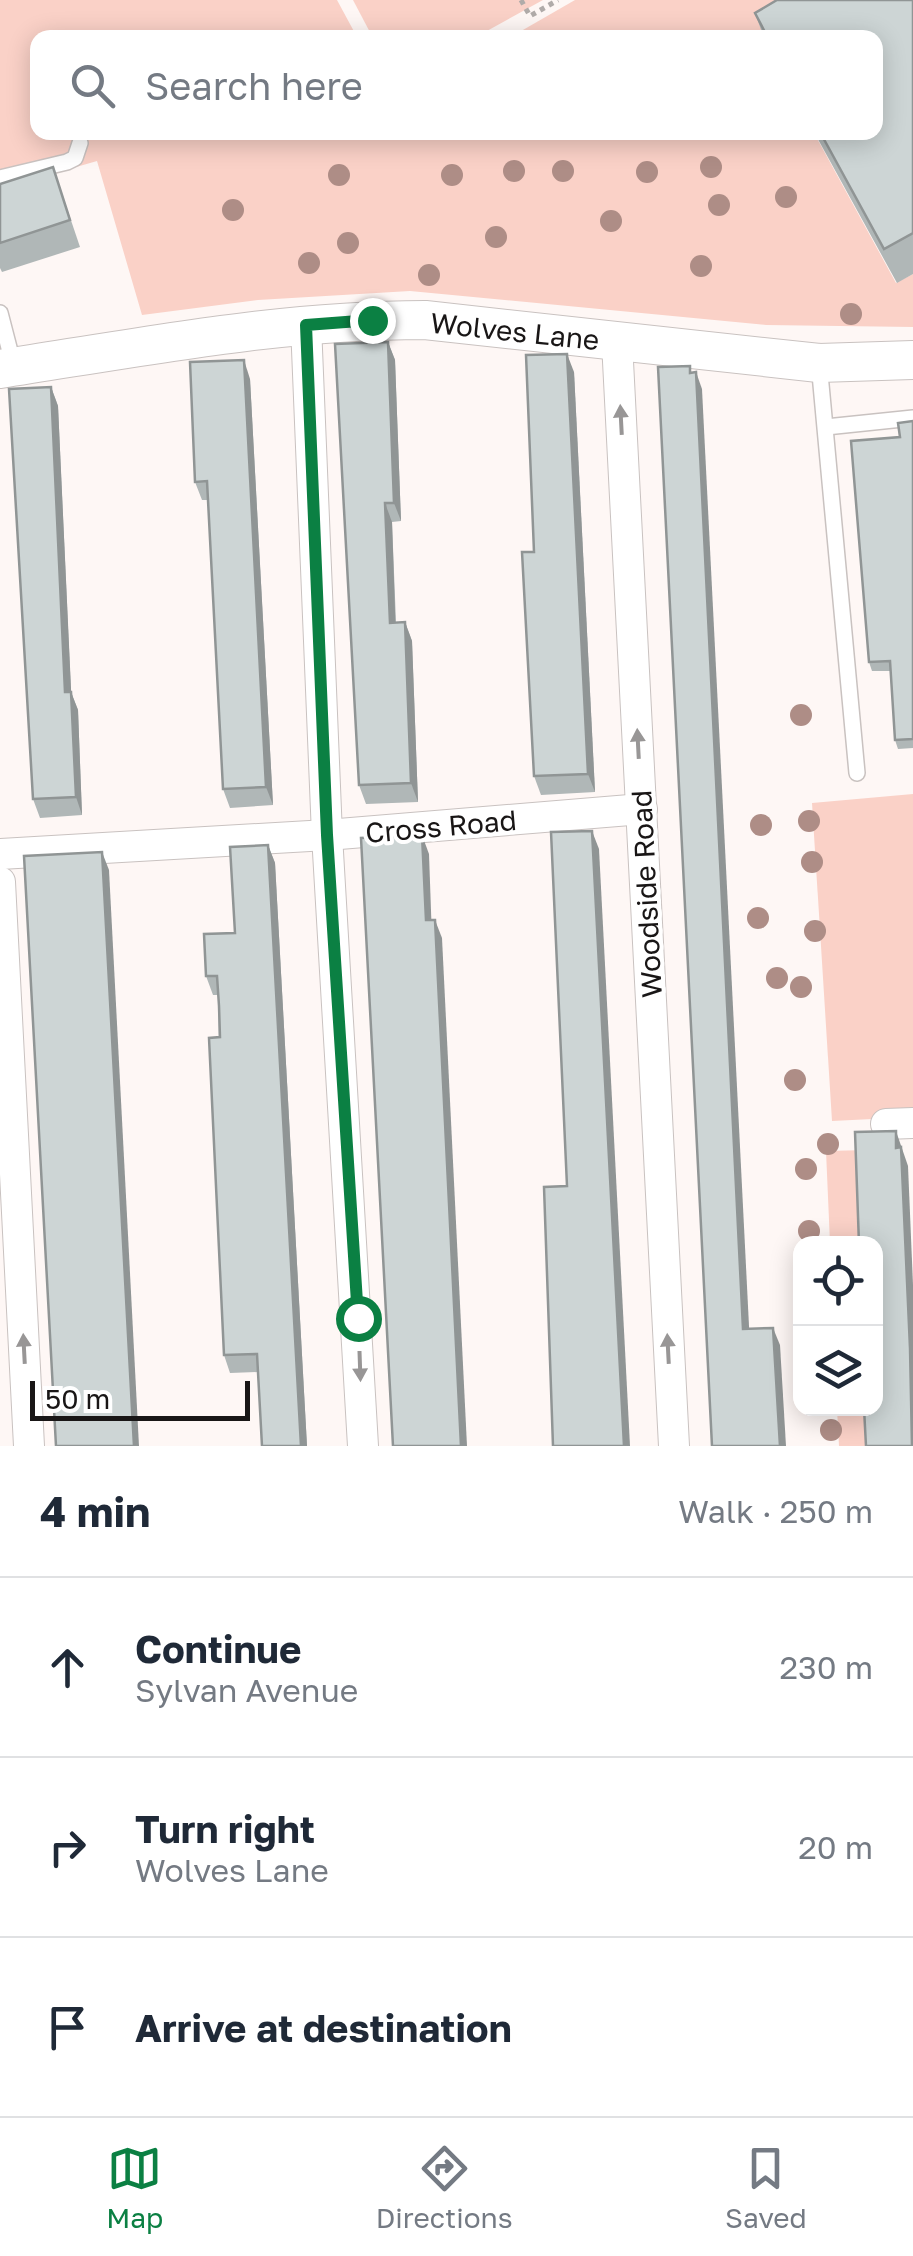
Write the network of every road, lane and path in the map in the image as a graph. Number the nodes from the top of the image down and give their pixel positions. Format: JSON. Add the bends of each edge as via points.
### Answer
{"nodes":[{"id":1,"x":521,"y":0,"type":"edge"},
{"id":2,"x":558,"y":0,"type":"edge"},
{"id":3,"x":80,"y":142,"type":"dead end"},
{"id":4,"x":0,"y":178,"type":"edge"},
{"id":5,"x":0,"y":314,"type":"edge"},
{"id":6,"x":306,"y":325,"type":"junction"},
{"id":7,"x":617,"y":342,"type":"junction"},
{"id":8,"x":913,"y":360,"type":"edge"},
{"id":9,"x":820,"y":363,"type":"junction"},
{"id":10,"x":7,"y":368,"type":"edge"},
{"id":11,"x":913,"y":418,"type":"edge"},
{"id":12,"x":826,"y":426,"type":"junction"},
{"id":13,"x":857,"y":772,"type":"dead end"},
{"id":14,"x":642,"y":809,"type":"junction"},
{"id":15,"x":327,"y":835,"type":"junction"},
{"id":16,"x":0,"y":854,"type":"edge"},
{"id":17,"x":0,"y":882,"type":"edge"},
{"id":18,"x":29,"y":1446,"type":"edge"},
{"id":19,"x":363,"y":1446,"type":"edge"},
{"id":20,"x":674,"y":1446,"type":"edge"}],
"edges":[{"from":1,"to":2,"type":"path","via":[[530,16]]},
{"from":3,"to":4,"type":"lane","via":[[75,158]]},
{"from":5,"to":10,"type":"lane"},
{"from":6,"to":7,"type":"street","name":"Wolves Lane","via":[[425,320]]},
{"from":6,"to":10,"type":"street","name":"Wolves Lane"},
{"from":6,"to":15,"type":"street"},
{"from":7,"to":9,"type":"street","name":"Wolves Lane"},
{"from":14,"to":7,"type":"street","name":"Woodside Road","one_way":true},
{"from":8,"to":9,"type":"street","name":"Wolves Lane"},
{"from":9,"to":12,"type":"lane"},
{"from":11,"to":12,"type":"lane"},
{"from":12,"to":13,"type":"lane"},
{"from":14,"to":15,"type":"street","name":"Cross Road"},
{"from":20,"to":14,"type":"street","name":"Woodside Road","one_way":true},
{"from":15,"to":16,"type":"street","name":"Cross Road"},
{"from":15,"to":19,"type":"street","one_way":true},
{"from":18,"to":17,"type":"street","one_way":true}]}
